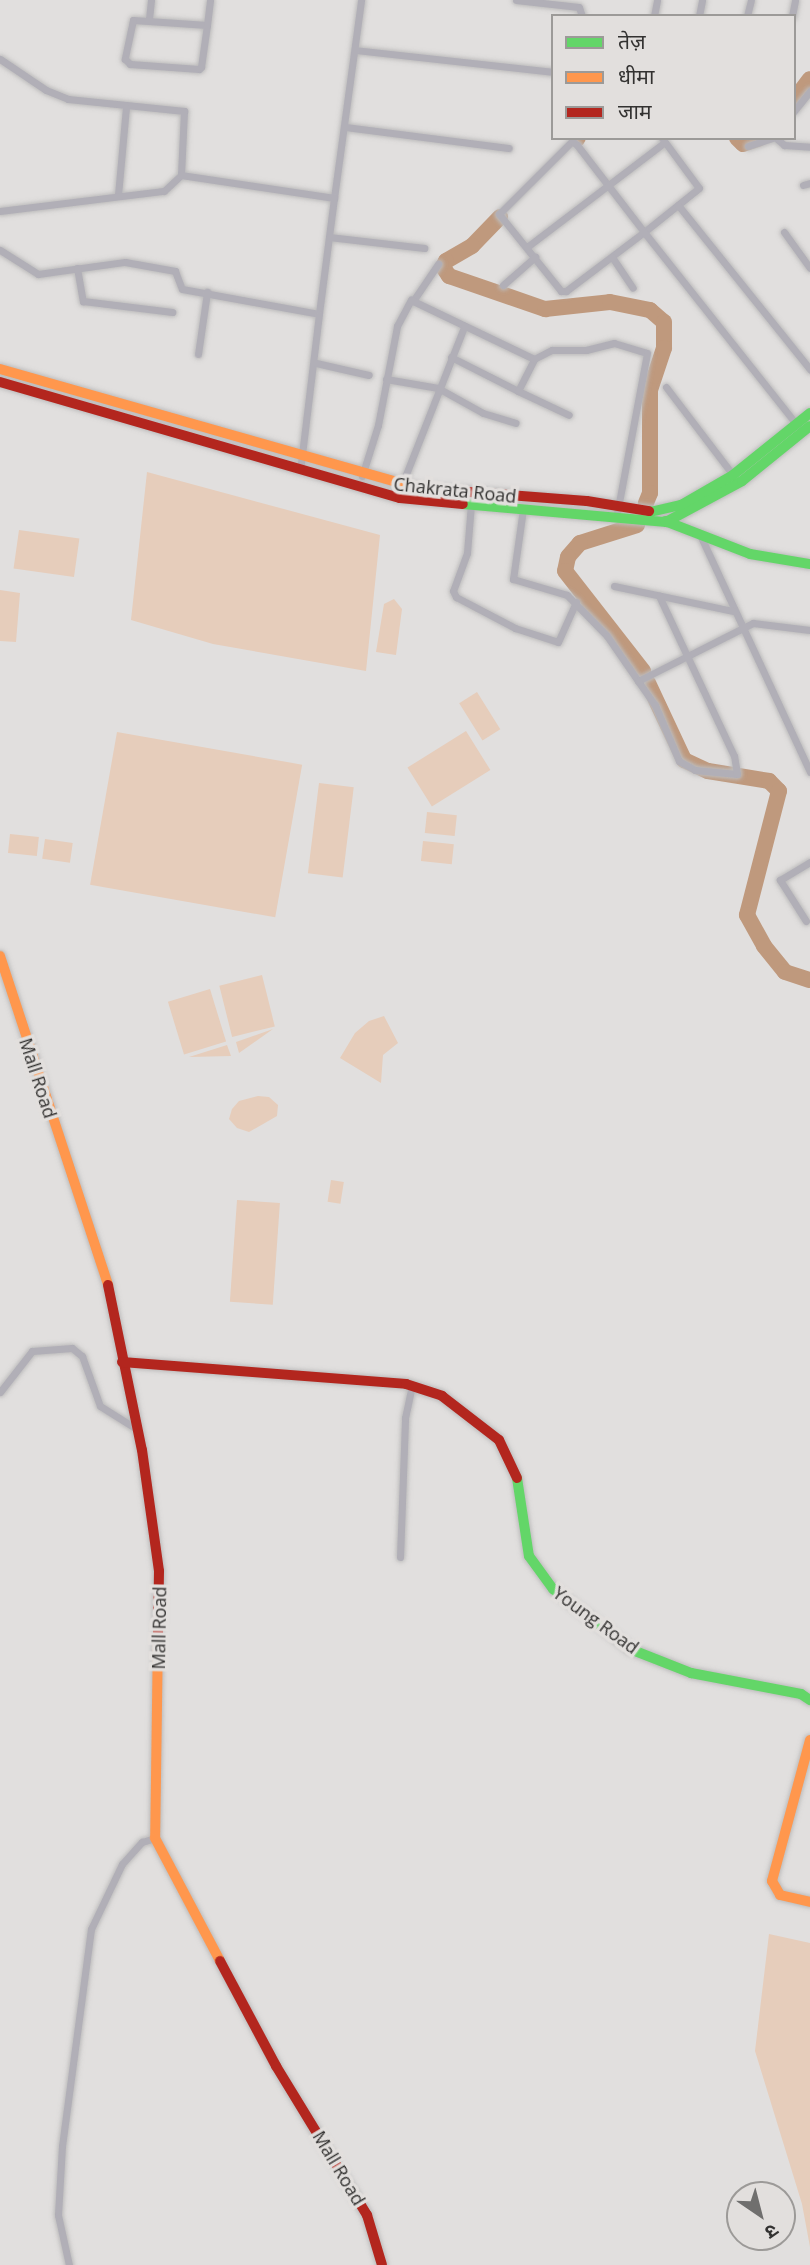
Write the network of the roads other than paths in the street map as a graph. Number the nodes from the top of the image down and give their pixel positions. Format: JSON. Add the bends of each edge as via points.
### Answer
{"nodes":[{"id":1,"x":151,"y":0,"type":"edge"},
{"id":2,"x":210,"y":0,"type":"edge"},
{"id":3,"x":361,"y":0,"type":"edge"},
{"id":4,"x":516,"y":0,"type":"edge"},
{"id":5,"x":581,"y":14,"type":"edge"},
{"id":6,"x":149,"y":19,"type":"junction"},
{"id":7,"x":206,"y":25,"type":"junction"},
{"id":8,"x":355,"y":50,"type":"junction"},
{"id":9,"x":0,"y":59,"type":"edge"},
{"id":10,"x":551,"y":72,"type":"edge"},
{"id":11,"x":810,"y":91,"type":"edge"},
{"id":12,"x":126,"y":107,"type":"junction"},
{"id":13,"x":796,"y":108,"type":"edge"},
{"id":14,"x":345,"y":127,"type":"junction"},
{"id":15,"x":663,"y":140,"type":"edge"},
{"id":16,"x":767,"y":140,"type":"edge"},
{"id":17,"x":777,"y":140,"type":"edge"},
{"id":18,"x":747,"y":146,"type":"dead end"},
{"id":19,"x":810,"y":147,"type":"edge"},
{"id":20,"x":509,"y":148,"type":"dead end"},
{"id":21,"x":181,"y":175,"type":"junction"},
{"id":22,"x":608,"y":186,"type":"junction"},
{"id":23,"x":118,"y":195,"type":"junction"},
{"id":24,"x":334,"y":198,"type":"junction"},
{"id":25,"x":678,"y":205,"type":"junction"},
{"id":26,"x":0,"y":211,"type":"edge"},
{"id":27,"x":644,"y":232,"type":"junction"},
{"id":28,"x":784,"y":233,"type":"dead end"},
{"id":29,"x":329,"y":237,"type":"junction"},
{"id":30,"x":527,"y":247,"type":"junction"},
{"id":31,"x":424,"y":248,"type":"dead end"},
{"id":32,"x":0,"y":250,"type":"edge"},
{"id":33,"x":535,"y":257,"type":"junction"},
{"id":34,"x":612,"y":257,"type":"junction"},
{"id":35,"x":438,"y":264,"type":"dead end"},
{"id":36,"x":77,"y":268,"type":"junction"},
{"id":37,"x":810,"y":268,"type":"edge"},
{"id":38,"x":503,"y":285,"type":"dead end"},
{"id":39,"x":633,"y":288,"type":"dead end"},
{"id":40,"x":207,"y":292,"type":"junction"},
{"id":41,"x":413,"y":301,"type":"junction"},
{"id":42,"x":172,"y":312,"type":"dead end"},
{"id":43,"x":319,"y":314,"type":"junction"},
{"id":44,"x":464,"y":327,"type":"junction"},
{"id":45,"x":198,"y":354,"type":"dead end"},
{"id":46,"x":451,"y":357,"type":"junction"},
{"id":47,"x":534,"y":359,"type":"junction"},
{"id":48,"x":316,"y":363,"type":"junction"},
{"id":49,"x":0,"y":369,"type":"edge"},
{"id":50,"x":810,"y":369,"type":"edge"},
{"id":51,"x":369,"y":375,"type":"dead end"},
{"id":52,"x":386,"y":379,"type":"junction"},
{"id":53,"x":0,"y":382,"type":"edge"},
{"id":54,"x":666,"y":387,"type":"dead end"},
{"id":55,"x":438,"y":388,"type":"junction"},
{"id":56,"x":518,"y":391,"type":"junction"},
{"id":57,"x":810,"y":413,"type":"edge"},
{"id":58,"x":569,"y":415,"type":"dead end"},
{"id":59,"x":515,"y":423,"type":"dead end"},
{"id":60,"x":803,"y":427,"type":"edge"},
{"id":61,"x":301,"y":464,"type":"junction"},
{"id":62,"x":733,"y":475,"type":"junction"},
{"id":63,"x":362,"y":477,"type":"junction"},
{"id":64,"x":401,"y":487,"type":"junction"},
{"id":65,"x":471,"y":504,"type":"junction"},
{"id":66,"x":618,"y":506,"type":"junction"},
{"id":67,"x":523,"y":509,"type":"junction"},
{"id":68,"x":650,"y":511,"type":"junction"},
{"id":69,"x":616,"y":518,"type":"junction"},
{"id":70,"x":666,"y":522,"type":"junction"},
{"id":71,"x":701,"y":537,"type":"junction"},
{"id":72,"x":810,"y":564,"type":"edge"},
{"id":73,"x":614,"y":586,"type":"dead end"},
{"id":74,"x":659,"y":596,"type":"junction"},
{"id":75,"x":576,"y":603,"type":"junction"},
{"id":76,"x":733,"y":611,"type":"junction"},
{"id":77,"x":742,"y":630,"type":"junction"},
{"id":78,"x":810,"y":630,"type":"edge"},
{"id":79,"x":687,"y":656,"type":"junction"},
{"id":80,"x":638,"y":681,"type":"junction"},
{"id":81,"x":810,"y":772,"type":"edge"},
{"id":82,"x":810,"y":862,"type":"edge"},
{"id":83,"x":806,"y":921,"type":"dead end"},
{"id":84,"x":0,"y":956,"type":"edge"},
{"id":85,"x":122,"y":1362,"type":"junction"},
{"id":86,"x":412,"y":1386,"type":"junction"},
{"id":87,"x":0,"y":1392,"type":"edge"},
{"id":88,"x":134,"y":1427,"type":"junction"},
{"id":89,"x":400,"y":1557,"type":"dead end"},
{"id":90,"x":810,"y":1700,"type":"edge"},
{"id":91,"x":810,"y":1740,"type":"edge"},
{"id":92,"x":155,"y":1838,"type":"junction"},
{"id":93,"x":810,"y":1902,"type":"edge"},
{"id":94,"x":69,"y":2265,"type":"edge"},
{"id":95,"x":382,"y":2265,"type":"edge"}],
"edges":[{"from":1,"to":6,"type":"street"},
{"from":2,"to":7,"type":"street"},
{"from":3,"to":8,"type":"street"},
{"from":4,"to":5,"type":"street","via":[[579,6]]},
{"from":6,"to":7,"type":"street"},
{"from":6,"to":7,"type":"street","via":[[129,24],[124,55],[130,64],[199,69]]},
{"from":8,"to":10,"type":"street"},
{"from":8,"to":14,"type":"street"},
{"from":9,"to":12,"type":"street","via":[[68,99]]},
{"from":11,"to":13,"type":"street"},
{"from":12,"to":21,"type":"street","via":[[184,111]]},
{"from":12,"to":23,"type":"street"},
{"from":14,"to":20,"type":"street"},
{"from":14,"to":24,"type":"street"},
{"from":15,"to":22,"type":"street"},
{"from":15,"to":25,"type":"street","via":[[700,187]]},
{"from":16,"to":18,"type":"street"},
{"from":17,"to":19,"type":"street"},
{"from":21,"to":23,"type":"street","via":[[164,191]]},
{"from":21,"to":24,"type":"street"},
{"from":22,"to":27,"type":"street"},
{"from":22,"to":30,"type":"street"},
{"from":22,"to":30,"type":"street","via":[[577,145],[568,142],[499,212]]},
{"from":23,"to":26,"type":"street"},
{"from":24,"to":29,"type":"street"},
{"from":25,"to":27,"type":"street"},
{"from":25,"to":50,"type":"street"},
{"from":27,"to":34,"type":"street"},
{"from":27,"to":60,"type":"street"},
{"from":28,"to":37,"type":"street"},
{"from":29,"to":31,"type":"street"},
{"from":29,"to":43,"type":"street"},
{"from":30,"to":33,"type":"street"},
{"from":32,"to":36,"type":"street","via":[[38,274]]},
{"from":33,"to":34,"type":"street","via":[[564,292]]},
{"from":33,"to":38,"type":"street"},
{"from":34,"to":39,"type":"street"},
{"from":35,"to":41,"type":"street"},
{"from":36,"to":40,"type":"street","via":[[125,262],[174,271],[179,288]]},
{"from":36,"to":42,"type":"street","via":[[83,301]]},
{"from":40,"to":43,"type":"street"},
{"from":40,"to":45,"type":"street"},
{"from":41,"to":44,"type":"street"},
{"from":41,"to":52,"type":"street","via":[[398,322]]},
{"from":43,"to":48,"type":"street"},
{"from":44,"to":46,"type":"street"},
{"from":44,"to":47,"type":"street"},
{"from":46,"to":55,"type":"street"},
{"from":46,"to":56,"type":"street"},
{"from":47,"to":56,"type":"street"},
{"from":47,"to":66,"type":"street","via":[[552,350],[586,351],[614,343],[648,353]]},
{"from":48,"to":51,"type":"street"},
{"from":48,"to":61,"type":"street"},
{"from":49,"to":61,"type":"street","name":"Chakrata Road"},
{"from":52,"to":55,"type":"street"},
{"from":52,"to":63,"type":"street","via":[[379,425]]},
{"from":53,"to":61,"type":"street","name":"Chakrata Road"},
{"from":54,"to":62,"type":"street"},
{"from":55,"to":59,"type":"street","via":[[483,413]]},
{"from":55,"to":64,"type":"street"},
{"from":56,"to":58,"type":"street"},
{"from":57,"to":60,"type":"street","name":"Chakrata Road"},
{"from":60,"to":62,"type":"street","name":"Chakrata Road"},
{"from":60,"to":70,"type":"street","name":"Chakrata Road","via":[[742,481]]},
{"from":61,"to":63,"type":"street","name":"Chakrata Road"},
{"from":61,"to":65,"type":"street","name":"Chakrata Road","via":[[400,498]]},
{"from":62,"to":68,"type":"street","name":"Chakrata Road","via":[[681,505]]},
{"from":63,"to":64,"type":"street","name":"Chakrata Road"},
{"from":64,"to":66,"type":"street","name":"Chakrata Road"},
{"from":65,"to":67,"type":"street","name":"Chakrata Road"},
{"from":65,"to":75,"type":"street","via":[[467,553],[453,591],[456,597],[515,628],[558,642]]},
{"from":66,"to":68,"type":"street","name":"Chakrata Road"},
{"from":66,"to":69,"type":"street"},
{"from":67,"to":69,"type":"street","name":"Chakrata Road"},
{"from":67,"to":75,"type":"street","via":[[513,579],[561,592]]},
{"from":68,"to":70,"type":"street"},
{"from":69,"to":70,"type":"street","name":"Chakrata Road"},
{"from":70,"to":71,"type":"street"},
{"from":71,"to":72,"type":"street","via":[[750,554]]},
{"from":71,"to":76,"type":"street"},
{"from":73,"to":74,"type":"street"},
{"from":74,"to":76,"type":"street"},
{"from":74,"to":79,"type":"street"},
{"from":75,"to":80,"type":"street","via":[[607,636]]},
{"from":76,"to":77,"type":"street"},
{"from":77,"to":78,"type":"street","via":[[756,622]]},
{"from":77,"to":79,"type":"street"},
{"from":77,"to":81,"type":"street"},
{"from":79,"to":80,"type":"street"},
{"from":79,"to":80,"type":"street","via":[[734,755],[733,776],[690,768],[679,761],[655,705]]},
{"from":82,"to":83,"type":"street","via":[[780,880]]},
{"from":84,"to":85,"type":"street","name":"Mall Road","via":[[107,1278]]},
{"from":85,"to":86,"type":"street","name":"Young Road"},
{"from":85,"to":88,"type":"street","name":"Mall Road"},
{"from":86,"to":89,"type":"street","via":[[405,1419]]},
{"from":86,"to":90,"type":"street","name":"Young Road","via":[[453,1402],[499,1440],[517,1476],[529,1556],[553,1589],[630,1649],[691,1673],[801,1694]]},
{"from":87,"to":88,"type":"street","via":[[32,1351],[72,1348],[82,1356],[100,1406]]},
{"from":88,"to":92,"type":"street","name":"Mall Road","via":[[159,1571]]},
{"from":91,"to":93,"type":"street","via":[[772,1881],[775,1891]]},
{"from":92,"to":94,"type":"street","via":[[142,1842],[122,1864],[91,1929],[62,2146],[58,2215]]},
{"from":92,"to":95,"type":"street","name":"Mall Road","via":[[276,2066],[367,2215]]}]}
